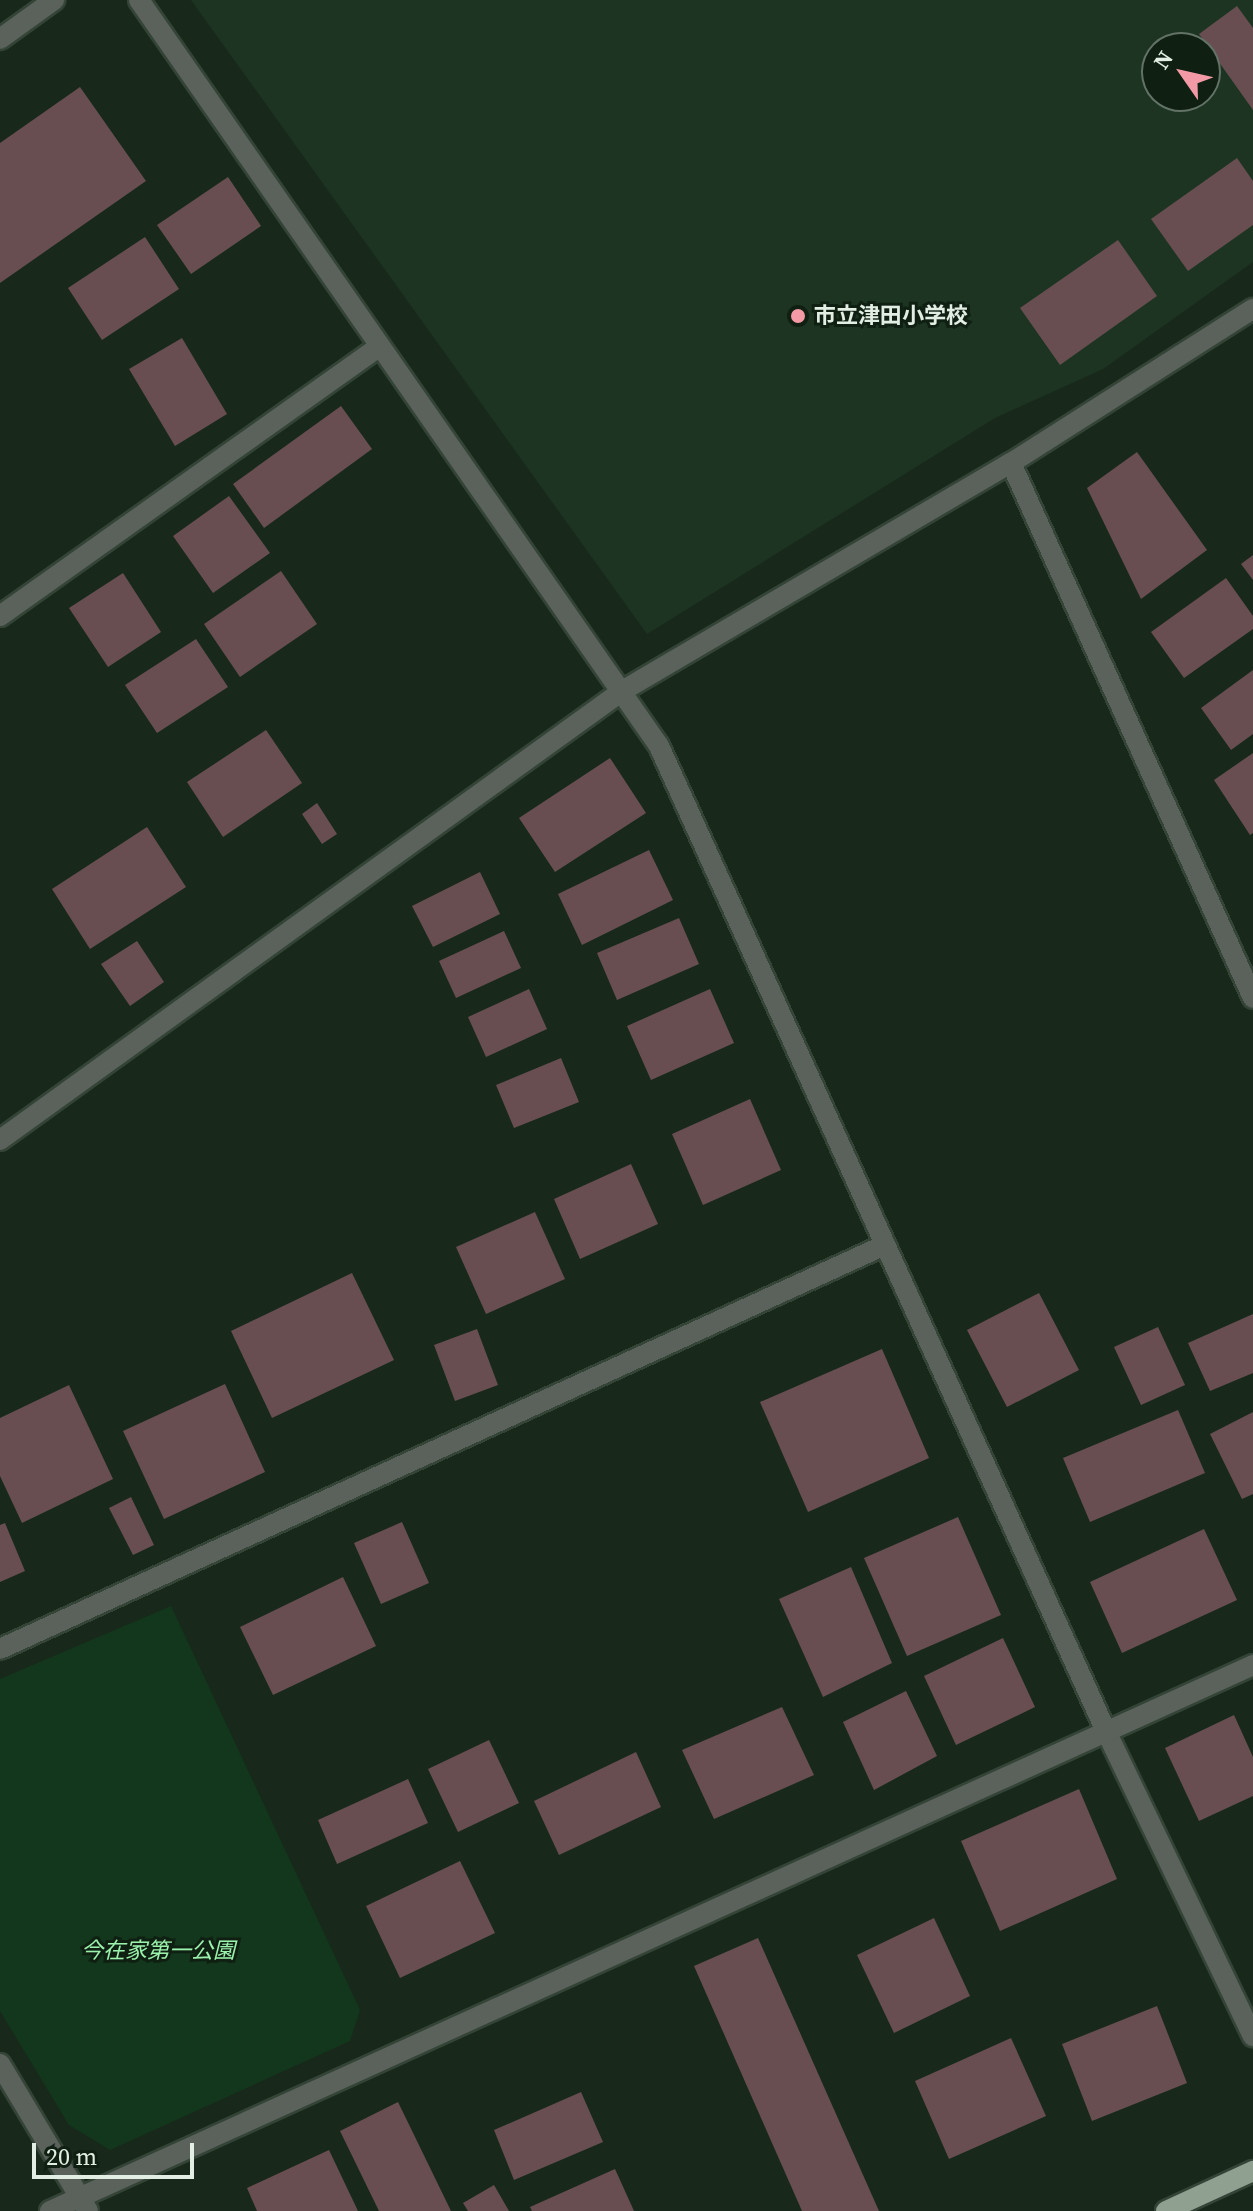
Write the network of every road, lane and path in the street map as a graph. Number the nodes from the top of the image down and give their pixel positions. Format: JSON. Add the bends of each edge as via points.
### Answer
{"nodes":[{"id":1,"x":54,"y":0,"type":"edge"},
{"id":2,"x":139,"y":0,"type":"edge"},
{"id":3,"x":0,"y":39,"type":"edge"},
{"id":4,"x":1253,"y":309,"type":"edge"},
{"id":5,"x":380,"y":346,"type":"junction"},
{"id":6,"x":1011,"y":463,"type":"junction"},
{"id":7,"x":0,"y":616,"type":"edge"},
{"id":8,"x":622,"y":691,"type":"junction"},
{"id":9,"x":1253,"y":998,"type":"edge"},
{"id":10,"x":0,"y":1140,"type":"edge"},
{"id":11,"x":885,"y":1245,"type":"junction"},
{"id":12,"x":0,"y":1649,"type":"edge"},
{"id":13,"x":1253,"y":1665,"type":"edge"},
{"id":14,"x":1105,"y":1729,"type":"junction"},
{"id":15,"x":1253,"y":2036,"type":"edge"},
{"id":16,"x":0,"y":2064,"type":"edge"},
{"id":17,"x":1253,"y":2171,"type":"edge"},
{"id":18,"x":84,"y":2204,"type":"edge"},
{"id":19,"x":50,"y":2211,"type":"edge"},
{"id":20,"x":1166,"y":2211,"type":"edge"}],
"edges":[{"from":1,"to":3,"type":"street"},
{"from":2,"to":5,"type":"street"},
{"from":4,"to":6,"type":"street"},
{"from":5,"to":7,"type":"street"},
{"from":5,"to":8,"type":"street"},
{"from":6,"to":8,"type":"street"},
{"from":6,"to":9,"type":"street"},
{"from":8,"to":10,"type":"street"},
{"from":8,"to":11,"type":"street","via":[[659,746]]},
{"from":11,"to":12,"type":"street"},
{"from":11,"to":14,"type":"street"},
{"from":13,"to":14,"type":"street"},
{"from":14,"to":15,"type":"street"},
{"from":14,"to":18,"type":"street"},
{"from":16,"to":18,"type":"street"},
{"from":17,"to":20,"type":"main road"},
{"from":18,"to":19,"type":"street"}]}
